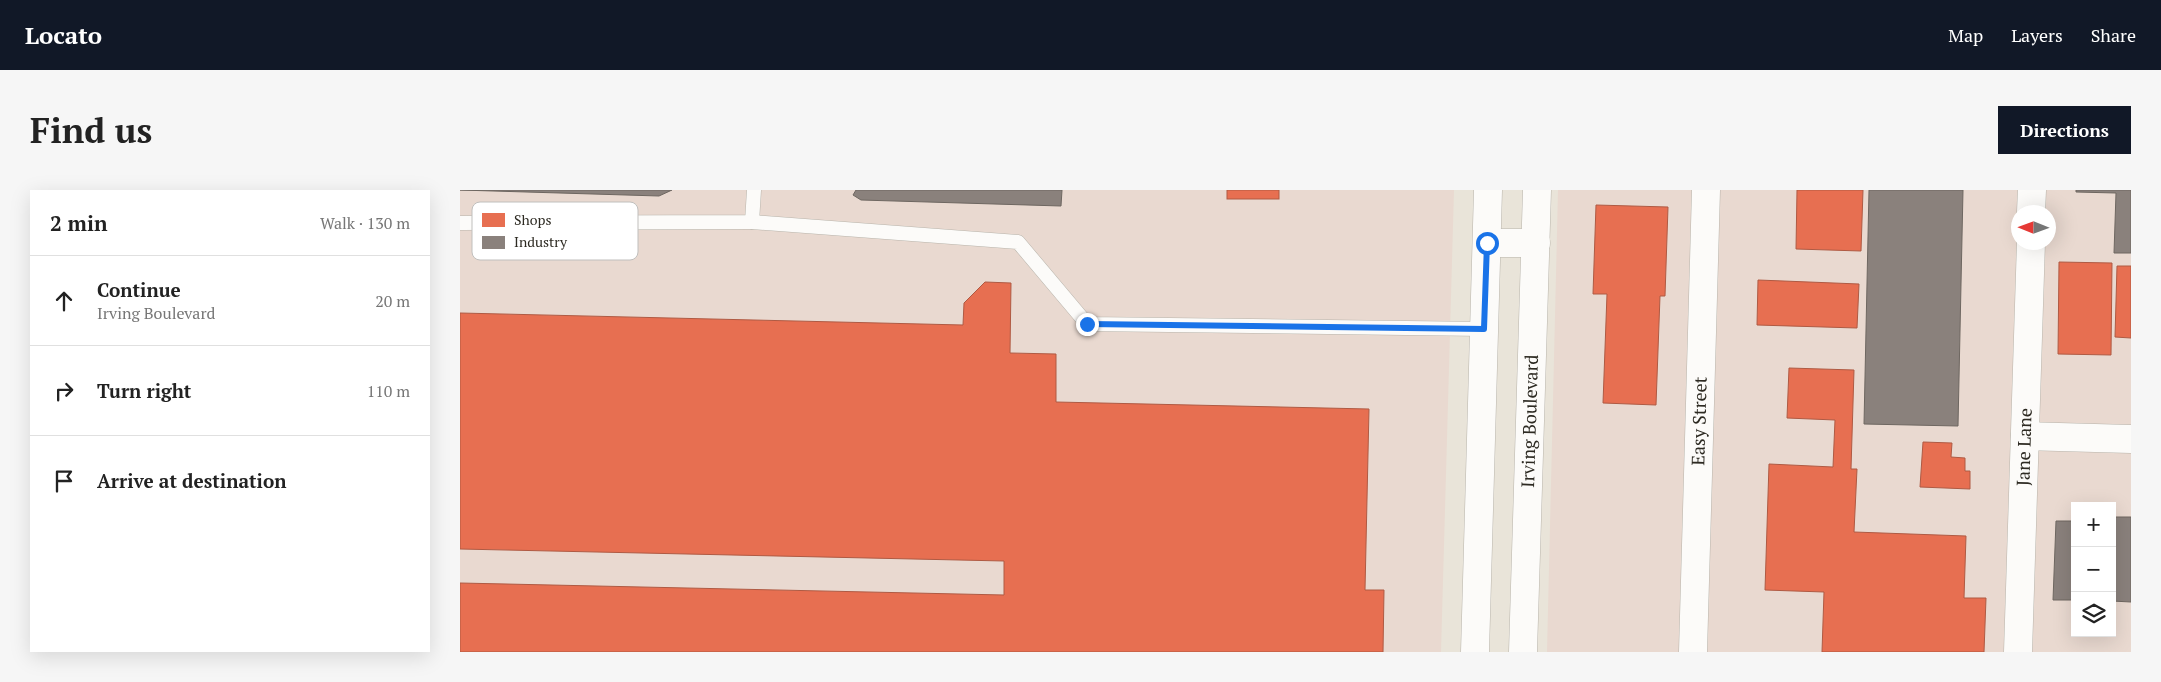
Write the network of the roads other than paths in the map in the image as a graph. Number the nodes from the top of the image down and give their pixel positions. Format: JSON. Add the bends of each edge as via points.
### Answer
{"nodes":[{"id":1,"x":754,"y":190,"type":"edge"},
{"id":2,"x":1488,"y":190,"type":"edge"},
{"id":3,"x":1537,"y":190,"type":"edge"},
{"id":4,"x":1706,"y":190,"type":"edge"},
{"id":5,"x":2032,"y":190,"type":"edge"},
{"id":6,"x":2032,"y":205,"type":"edge"},
{"id":7,"x":638,"y":222,"type":"edge"},
{"id":8,"x":752,"y":222,"type":"junction"},
{"id":9,"x":1487,"y":243,"type":"junction"},
{"id":10,"x":1536,"y":243,"type":"junction"},
{"id":11,"x":2031,"y":250,"type":"edge"},
{"id":12,"x":1484,"y":329,"type":"junction"},
{"id":13,"x":2025,"y":436,"type":"junction"},
{"id":14,"x":2131,"y":439,"type":"edge"},
{"id":15,"x":1475,"y":652,"type":"edge"},
{"id":16,"x":1523,"y":652,"type":"edge"},
{"id":17,"x":1693,"y":652,"type":"edge"},
{"id":18,"x":2018,"y":652,"type":"edge"}],
"edges":[{"from":1,"to":8,"type":"lane"},
{"from":2,"to":9,"type":"street"},
{"from":3,"to":10,"type":"street","name":"Irving Boulevard"},
{"from":4,"to":17,"type":"street","name":"Easy Street"},
{"from":5,"to":6,"type":"street"},
{"from":7,"to":8,"type":"lane"},
{"from":8,"to":12,"type":"lane","via":[[1018,242],[1087,324]]},
{"from":9,"to":10,"type":"street"},
{"from":9,"to":12,"type":"street"},
{"from":10,"to":16,"type":"street","name":"Irving Boulevard"},
{"from":11,"to":13,"type":"street","name":"Jane Lane"},
{"from":12,"to":15,"type":"street"},
{"from":13,"to":14,"type":"street"},
{"from":13,"to":18,"type":"street","name":"Jane Lane"}]}
